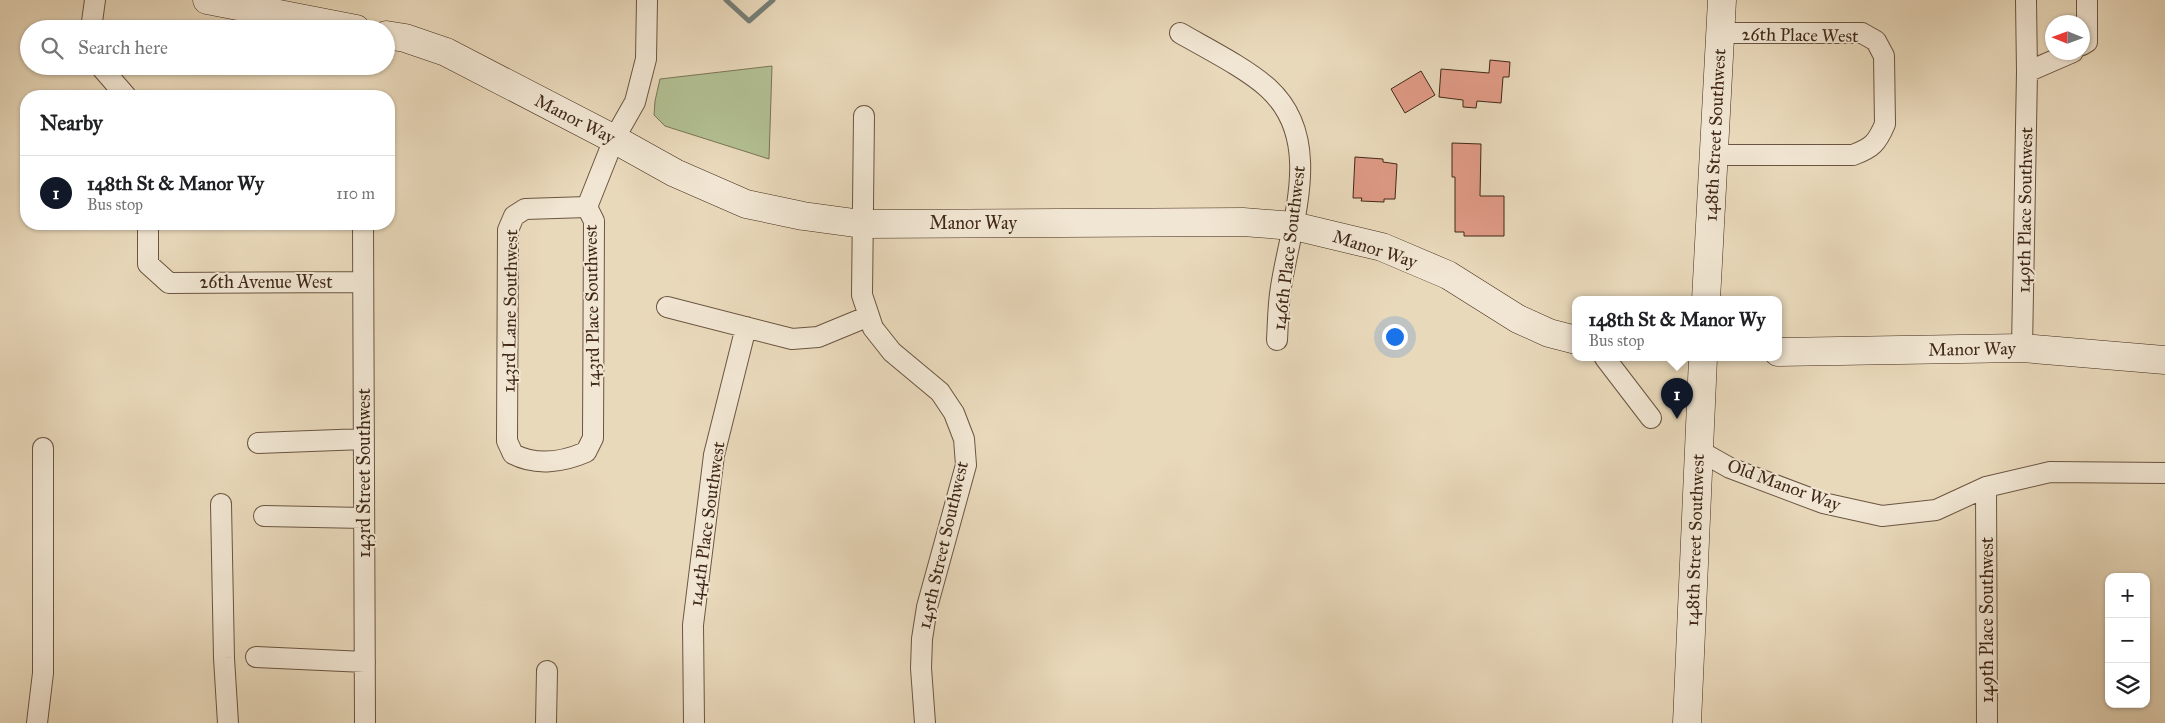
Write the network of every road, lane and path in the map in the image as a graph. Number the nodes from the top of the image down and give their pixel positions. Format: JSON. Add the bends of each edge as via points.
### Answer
{"nodes":[{"id":1,"x":95,"y":0,"type":"edge"},
{"id":2,"x":207,"y":0,"type":"edge"},
{"id":3,"x":647,"y":0,"type":"edge"},
{"id":4,"x":1722,"y":0,"type":"edge"},
{"id":5,"x":2026,"y":0,"type":"edge"},
{"id":6,"x":2088,"y":0,"type":"edge"},
{"id":7,"x":2088,"y":15,"type":"edge"},
{"id":8,"x":92,"y":20,"type":"edge"},
{"id":9,"x":310,"y":20,"type":"edge"},
{"id":10,"x":1180,"y":33,"type":"dead end"},
{"id":11,"x":1720,"y":33,"type":"junction"},
{"id":12,"x":395,"y":36,"type":"edge"},
{"id":13,"x":2055,"y":60,"type":"edge"},
{"id":14,"x":2027,"y":72,"type":"junction"},
{"id":15,"x":108,"y":75,"type":"edge"},
{"id":16,"x":121,"y":90,"type":"edge"},
{"id":17,"x":864,"y":116,"type":"dead end"},
{"id":18,"x":614,"y":139,"type":"junction"},
{"id":19,"x":1713,"y":155,"type":"junction"},
{"id":20,"x":587,"y":207,"type":"junction"},
{"id":21,"x":862,"y":224,"type":"junction"},
{"id":22,"x":1294,"y":226,"type":"junction"},
{"id":23,"x":148,"y":230,"type":"edge"},
{"id":24,"x":363,"y":230,"type":"edge"},
{"id":25,"x":363,"y":282,"type":"junction"},
{"id":26,"x":1706,"y":296,"type":"edge"},
{"id":27,"x":667,"y":307,"type":"dead end"},
{"id":28,"x":869,"y":316,"type":"junction"},
{"id":29,"x":746,"y":327,"type":"junction"},
{"id":30,"x":1572,"y":339,"type":"edge"},
{"id":31,"x":1277,"y":340,"type":"dead end"},
{"id":32,"x":2022,"y":348,"type":"junction"},
{"id":33,"x":1782,"y":352,"type":"edge"},
{"id":34,"x":2165,"y":360,"type":"edge"},
{"id":35,"x":1607,"y":361,"type":"edge"},
{"id":36,"x":1703,"y":361,"type":"edge"},
{"id":37,"x":1651,"y":418,"type":"dead end"},
{"id":38,"x":364,"y":439,"type":"junction"},
{"id":39,"x":258,"y":443,"type":"dead end"},
{"id":40,"x":43,"y":448,"type":"dead end"},
{"id":41,"x":1698,"y":450,"type":"junction"},
{"id":42,"x":537,"y":461,"type":"joint"},
{"id":43,"x":2165,"y":473,"type":"edge"},
{"id":44,"x":1986,"y":487,"type":"junction"},
{"id":45,"x":221,"y":504,"type":"dead end"},
{"id":46,"x":264,"y":516,"type":"dead end"},
{"id":47,"x":364,"y":518,"type":"junction"},
{"id":48,"x":256,"y":657,"type":"dead end"},
{"id":49,"x":365,"y":662,"type":"junction"},
{"id":50,"x":547,"y":671,"type":"dead end"},
{"id":51,"x":37,"y":723,"type":"edge"},
{"id":52,"x":228,"y":723,"type":"edge"},
{"id":53,"x":365,"y":723,"type":"edge"},
{"id":54,"x":546,"y":723,"type":"edge"},
{"id":55,"x":694,"y":723,"type":"edge"},
{"id":56,"x":925,"y":723,"type":"edge"},
{"id":57,"x":1687,"y":723,"type":"edge"},
{"id":58,"x":1987,"y":723,"type":"edge"}],
"edges":[{"from":1,"to":8,"type":"street"},
{"from":2,"to":9,"type":"street"},
{"from":3,"to":18,"type":"street","name":"143rd Place Southwest","via":[[646,59],[635,102]]},
{"from":4,"to":11,"type":"street","name":"148th Street Southwest"},
{"from":5,"to":14,"type":"street","name":"149th Place Southwest"},
{"from":6,"to":7,"type":"street"},
{"from":10,"to":22,"type":"street","name":"146th Place Southwest","via":[[1262,84],[1286,109],[1297,134],[1301,155]]},
{"from":11,"to":19,"type":"street","name":"148th Street Southwest"},
{"from":11,"to":19,"type":"street","name":"26th Place West","via":[[1862,33],[1876,41],[1884,56],[1885,124],[1870,148],[1853,155]]},
{"from":12,"to":18,"type":"street","name":"Manor Way","via":[[446,52]]},
{"from":13,"to":14,"type":"street"},
{"from":14,"to":32,"type":"street","name":"149th Place Southwest"},
{"from":15,"to":16,"type":"street"},
{"from":17,"to":21,"type":"street"},
{"from":18,"to":20,"type":"street","name":"143rd Place Southwest"},
{"from":18,"to":21,"type":"street","name":"Manor Way","via":[[675,173],[746,204]]},
{"from":19,"to":26,"type":"street","name":"148th Street Southwest"},
{"from":20,"to":42,"type":"street","name":"143rd Place Southwest","via":[[594,222],[593,438],[586,452],[573,458]]},
{"from":20,"to":42,"type":"street","name":"143rd Lane Southwest","via":[[525,209],[514,216],[508,230],[507,441],[513,454]]},
{"from":21,"to":22,"type":"street","name":"Manor Way","via":[[1243,222]]},
{"from":21,"to":28,"type":"street","name":"145th Street Southwest","via":[[862,295]]},
{"from":22,"to":30,"type":"street","name":"Manor Way","via":[[1382,247],[1412,259],[1448,275],[1518,319]]},
{"from":22,"to":31,"type":"street","name":"146th Place Southwest","via":[[1281,288]]},
{"from":23,"to":25,"type":"street","name":"26th Avenue West","via":[[148,264],[169,283]]},
{"from":24,"to":25,"type":"street","name":"143rd Street Southwest"},
{"from":25,"to":38,"type":"street","name":"143rd Street Southwest"},
{"from":27,"to":29,"type":"street"},
{"from":28,"to":29,"type":"street","via":[[818,337],[792,339]]},
{"from":28,"to":56,"type":"street","name":"145th Street Southwest","via":[[872,328],[892,352],[940,392],[954,413],[964,439],[966,466],[927,607],[922,639]]},
{"from":29,"to":55,"type":"street","name":"144th Place Southwest","via":[[714,456],[693,625]]},
{"from":32,"to":33,"type":"street","name":"Manor Way"},
{"from":32,"to":34,"type":"street","name":"Manor Way"},
{"from":35,"to":37,"type":"street"},
{"from":36,"to":41,"type":"street","name":"148th Street Southwest"},
{"from":38,"to":39,"type":"street"},
{"from":38,"to":47,"type":"street","name":"143rd Street Southwest"},
{"from":40,"to":51,"type":"street","via":[[43,673]]},
{"from":41,"to":44,"type":"street","name":"Old Manor Way","via":[[1730,468],[1823,503],[1882,516],[1936,510]]},
{"from":41,"to":57,"type":"street","name":"148th Street Southwest"},
{"from":43,"to":44,"type":"street","name":"Old Manor Way","via":[[2050,472]]},
{"from":44,"to":58,"type":"street","name":"149th Place Southwest"},
{"from":45,"to":52,"type":"street"},
{"from":46,"to":47,"type":"street"},
{"from":47,"to":49,"type":"street","name":"143rd Street Southwest"},
{"from":48,"to":49,"type":"street"},
{"from":49,"to":53,"type":"street","name":"143rd Street Southwest"},
{"from":50,"to":54,"type":"street"}]}
